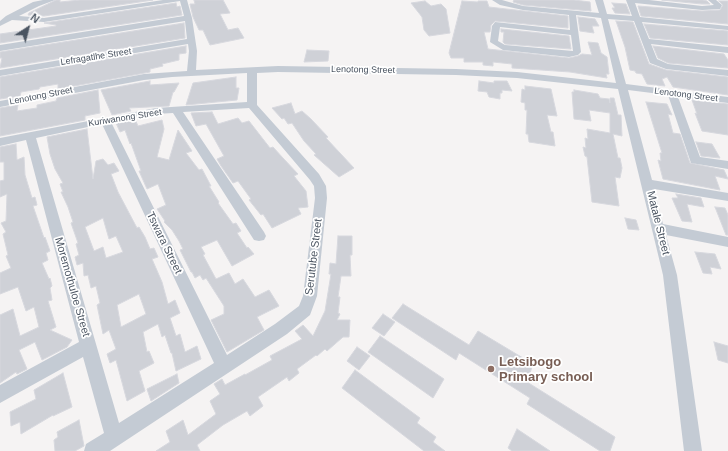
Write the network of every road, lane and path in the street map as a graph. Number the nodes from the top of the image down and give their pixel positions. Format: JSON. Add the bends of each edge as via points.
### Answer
{"nodes":[{"id":1,"x":51,"y":0,"type":"edge"},
{"id":2,"x":177,"y":0,"type":"edge"},
{"id":3,"x":183,"y":0,"type":"edge"},
{"id":4,"x":496,"y":0,"type":"edge"},
{"id":5,"x":599,"y":0,"type":"edge"},
{"id":6,"x":630,"y":0,"type":"edge"},
{"id":7,"x":712,"y":0,"type":"edge"},
{"id":8,"x":671,"y":2,"type":"edge"},
{"id":9,"x":572,"y":12,"type":"junction"},
{"id":10,"x":604,"y":16,"type":"junction"},
{"id":11,"x":10,"y":18,"type":"junction"},
{"id":12,"x":188,"y":18,"type":"junction"},
{"id":13,"x":636,"y":19,"type":"junction"},
{"id":14,"x":0,"y":24,"type":"edge"},
{"id":15,"x":728,"y":28,"type":"edge"},
{"id":16,"x":574,"y":33,"type":"junction"},
{"id":17,"x":191,"y":41,"type":"junction"},
{"id":18,"x":645,"y":41,"type":"junction"},
{"id":19,"x":0,"y":48,"type":"edge"},
{"id":20,"x":728,"y":50,"type":"edge"},
{"id":21,"x":252,"y":70,"type":"junction"},
{"id":22,"x":0,"y":73,"type":"edge"},
{"id":23,"x":191,"y":73,"type":"junction"},
{"id":24,"x":728,"y":73,"type":"edge"},
{"id":25,"x":622,"y":86,"type":"junction"},
{"id":26,"x":672,"y":93,"type":"junction"},
{"id":27,"x":728,"y":100,"type":"edge"},
{"id":28,"x":0,"y":104,"type":"edge"},
{"id":29,"x":252,"y":105,"type":"junction"},
{"id":30,"x":177,"y":111,"type":"junction"},
{"id":31,"x":105,"y":120,"type":"junction"},
{"id":32,"x":30,"y":136,"type":"junction"},
{"id":33,"x":0,"y":142,"type":"edge"},
{"id":34,"x":728,"y":165,"type":"edge"},
{"id":35,"x":648,"y":184,"type":"junction"},
{"id":36,"x":728,"y":197,"type":"edge"},
{"id":37,"x":659,"y":228,"type":"junction"},
{"id":38,"x":260,"y":236,"type":"dead end"},
{"id":39,"x":728,"y":242,"type":"edge"},
{"id":40,"x":89,"y":345,"type":"junction"},
{"id":41,"x":224,"y":366,"type":"junction"},
{"id":42,"x":0,"y":394,"type":"edge"},
{"id":43,"x":114,"y":438,"type":"junction"},
{"id":44,"x":94,"y":451,"type":"edge"},
{"id":45,"x":693,"y":451,"type":"edge"}],
"edges":[{"from":1,"to":11,"type":"street","via":[[36,4]]},
{"from":2,"to":11,"type":"street","via":[[44,20]]},
{"from":3,"to":12,"type":"street"},
{"from":4,"to":9,"type":"street","via":[[512,6]]},
{"from":5,"to":10,"type":"street","name":"Matale Street"},
{"from":6,"to":8,"type":"street"},
{"from":6,"to":13,"type":"street"},
{"from":7,"to":8,"type":"street","via":[[717,7],[702,8]]},
{"from":9,"to":10,"type":"street"},
{"from":9,"to":16,"type":"street"},
{"from":10,"to":13,"type":"street"},
{"from":10,"to":25,"type":"street","name":"Matale Street"},
{"from":11,"to":14,"type":"street"},
{"from":12,"to":17,"type":"street"},
{"from":12,"to":19,"type":"street"},
{"from":13,"to":15,"type":"street"},
{"from":13,"to":18,"type":"street"},
{"from":16,"to":16,"type":"street","via":[[577,52],[569,54],[503,47],[494,42],[498,24]]},
{"from":17,"to":22,"type":"street","name":"Lefragatlhe Street"},
{"from":17,"to":23,"type":"street"},
{"from":18,"to":20,"type":"street"},
{"from":18,"to":24,"type":"street","via":[[653,61],[658,64]]},
{"from":21,"to":23,"type":"street","name":"Lenotong Street"},
{"from":21,"to":25,"type":"street","name":"Lenotong Street","via":[[456,72]]},
{"from":21,"to":29,"type":"street"},
{"from":23,"to":28,"type":"street","name":"Lenotong Street","via":[[144,77]]},
{"from":25,"to":26,"type":"street","name":"Lenotong Street"},
{"from":25,"to":35,"type":"street","name":"Matale Street"},
{"from":26,"to":27,"type":"street","name":"Lenotong Street"},
{"from":26,"to":34,"type":"street","via":[[695,160]]},
{"from":29,"to":30,"type":"street","name":"Kuriwanong Street"},
{"from":29,"to":41,"type":"street","name":"Serutube Street","via":[[315,177],[320,186],[321,198],[310,296],[305,310]]},
{"from":30,"to":31,"type":"street","name":"Kuriwanong Street"},
{"from":30,"to":38,"type":"street"},
{"from":31,"to":32,"type":"street","name":"Kuriwanong Street"},
{"from":31,"to":41,"type":"street","name":"Tswara Street"},
{"from":32,"to":33,"type":"street","name":"Kuriwanong Street"},
{"from":32,"to":40,"type":"street","name":"Moremothuloe Street"},
{"from":35,"to":36,"type":"street"},
{"from":35,"to":37,"type":"street","name":"Matale Street"},
{"from":37,"to":39,"type":"street"},
{"from":37,"to":45,"type":"street","name":"Matale Street","via":[[672,283]]},
{"from":40,"to":42,"type":"street"},
{"from":40,"to":43,"type":"street","name":"Moremothuloe Street"},
{"from":41,"to":43,"type":"street","name":"Serutube Street"},
{"from":43,"to":44,"type":"street","name":"Serutube Street"}]}
